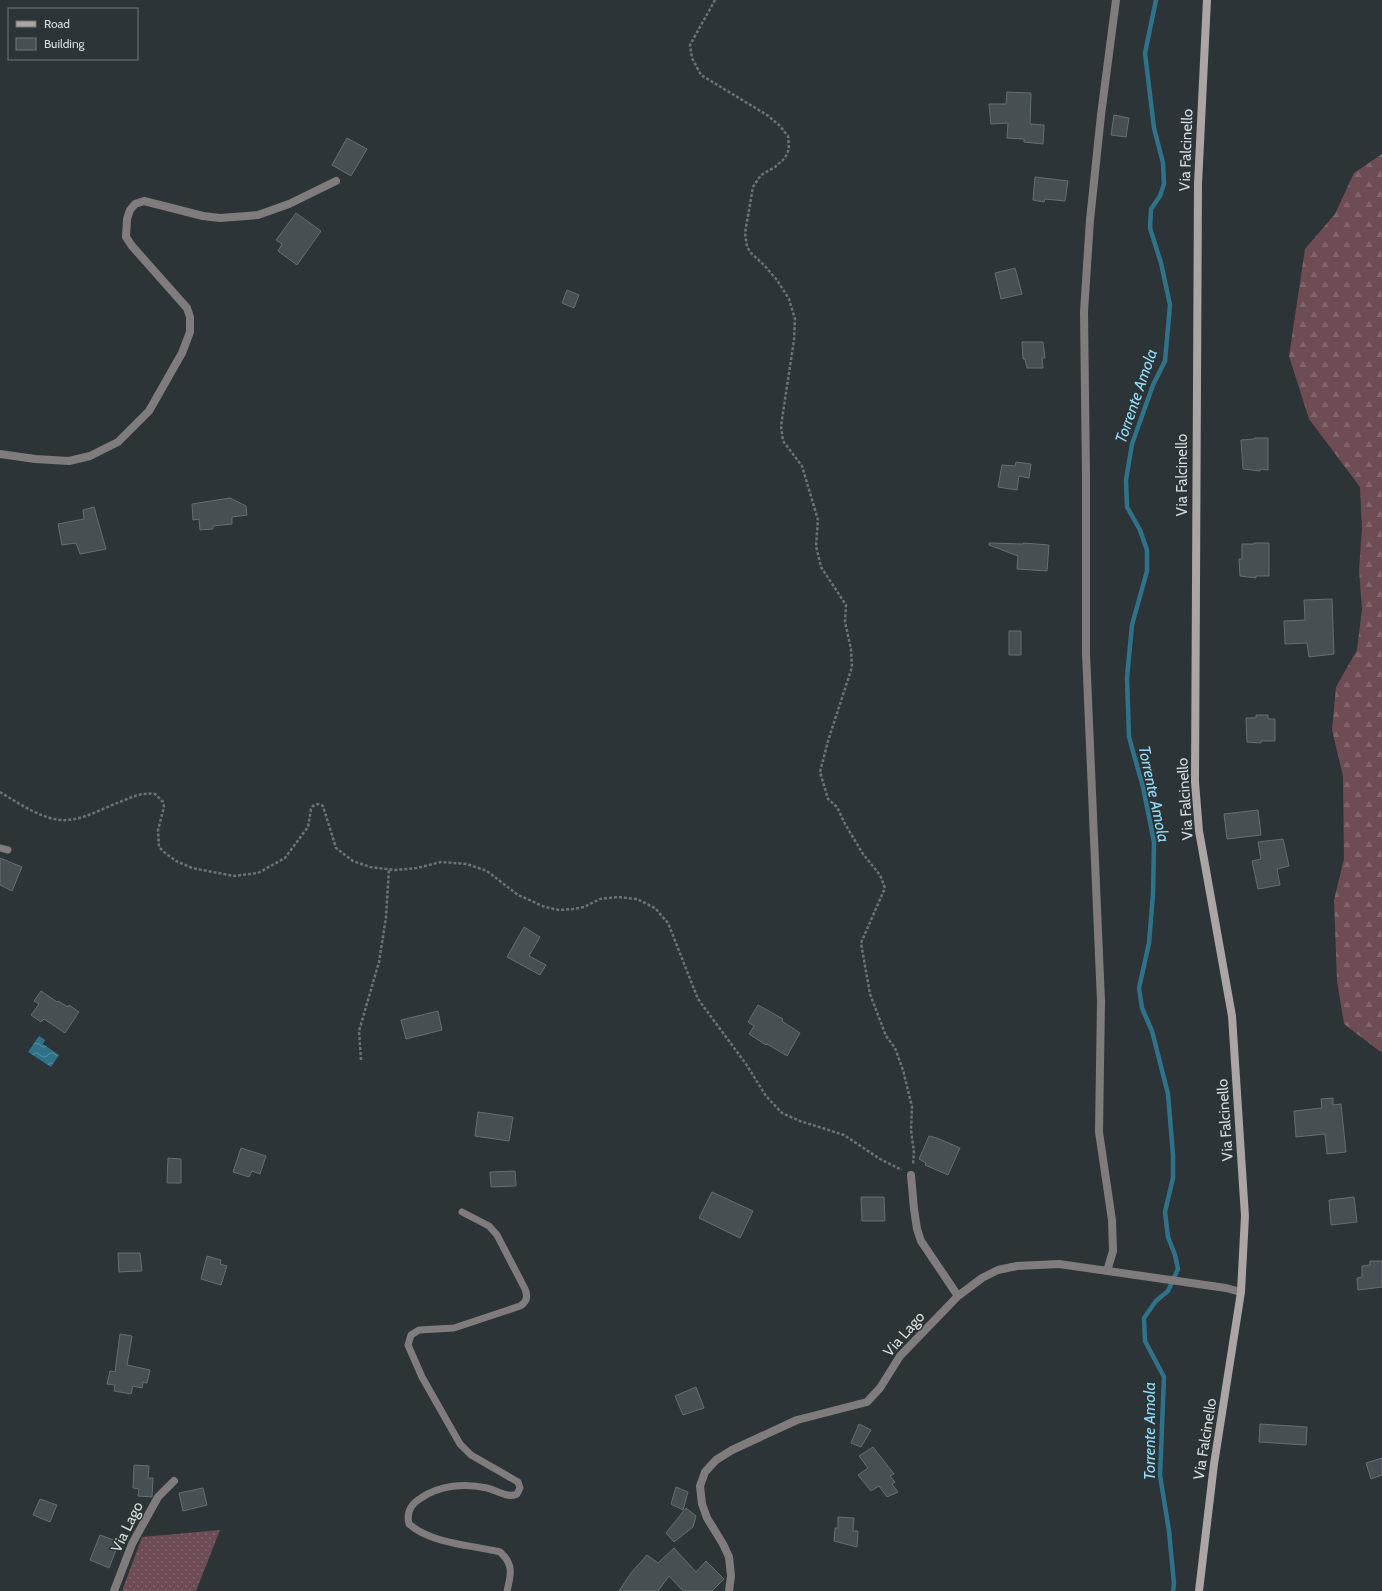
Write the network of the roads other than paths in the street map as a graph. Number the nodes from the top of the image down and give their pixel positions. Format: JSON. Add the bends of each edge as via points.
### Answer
{"nodes":[{"id":1,"x":1116,"y":0,"type":"edge"},
{"id":2,"x":1207,"y":0,"type":"edge"},
{"id":3,"x":336,"y":181,"type":"dead end"},
{"id":4,"x":0,"y":454,"type":"edge"},
{"id":5,"x":0,"y":848,"type":"edge"},
{"id":6,"x":8,"y":850,"type":"dead end"},
{"id":7,"x":911,"y":1175,"type":"road end"},
{"id":8,"x":462,"y":1212,"type":"dead end"},
{"id":9,"x":1107,"y":1271,"type":"junction"},
{"id":10,"x":1241,"y":1292,"type":"junction"},
{"id":11,"x":958,"y":1296,"type":"junction"},
{"id":12,"x":174,"y":1482,"type":"dead end"},
{"id":13,"x":114,"y":1591,"type":"edge"},
{"id":14,"x":508,"y":1591,"type":"edge"},
{"id":15,"x":729,"y":1591,"type":"edge"},
{"id":16,"x":1199,"y":1591,"type":"edge"}],
"edges":[{"from":1,"to":9,"type":"street","via":[[1090,220],[1084,312],[1086,653],[1101,1001],[1099,1132],[1112,1220],[1112,1251]]},
{"from":2,"to":10,"type":"street","name":"Via Falcinello","via":[[1198,184],[1195,782],[1199,831],[1232,1016],[1245,1216]]},
{"from":3,"to":4,"type":"street","via":[[289,204],[258,215],[220,218],[144,201],[135,204],[127,219],[126,237],[187,308],[190,332],[182,353],[149,411],[118,442],[90,456],[69,461]]},
{"from":5,"to":6,"type":"lane"},
{"from":7,"to":11,"type":"street","via":[[917,1229]]},
{"from":8,"to":14,"type":"lane","via":[[489,1226],[497,1235],[525,1289],[527,1299],[520,1306],[454,1328],[419,1330],[411,1335],[408,1345],[422,1377],[460,1444],[471,1455],[518,1482],[520,1488],[517,1494],[511,1496],[487,1488],[446,1487],[431,1491],[414,1502],[408,1517],[409,1524],[423,1532],[457,1545],[500,1552],[510,1564]]},
{"from":9,"to":10,"type":"street","name":"Via Lago"},
{"from":9,"to":11,"type":"street","name":"Via Lago","via":[[1059,1264],[1017,1266],[998,1270],[982,1278]]},
{"from":10,"to":16,"type":"street","name":"Via Falcinello","via":[[1214,1464]]},
{"from":11,"to":15,"type":"street","name":"Via Lago","via":[[900,1356],[880,1388],[867,1402],[798,1420],[732,1450],[716,1460],[705,1472],[700,1486],[702,1504],[729,1557]]},
{"from":12,"to":13,"type":"street","name":"Via Lago","via":[[158,1497],[132,1544]]}]}
